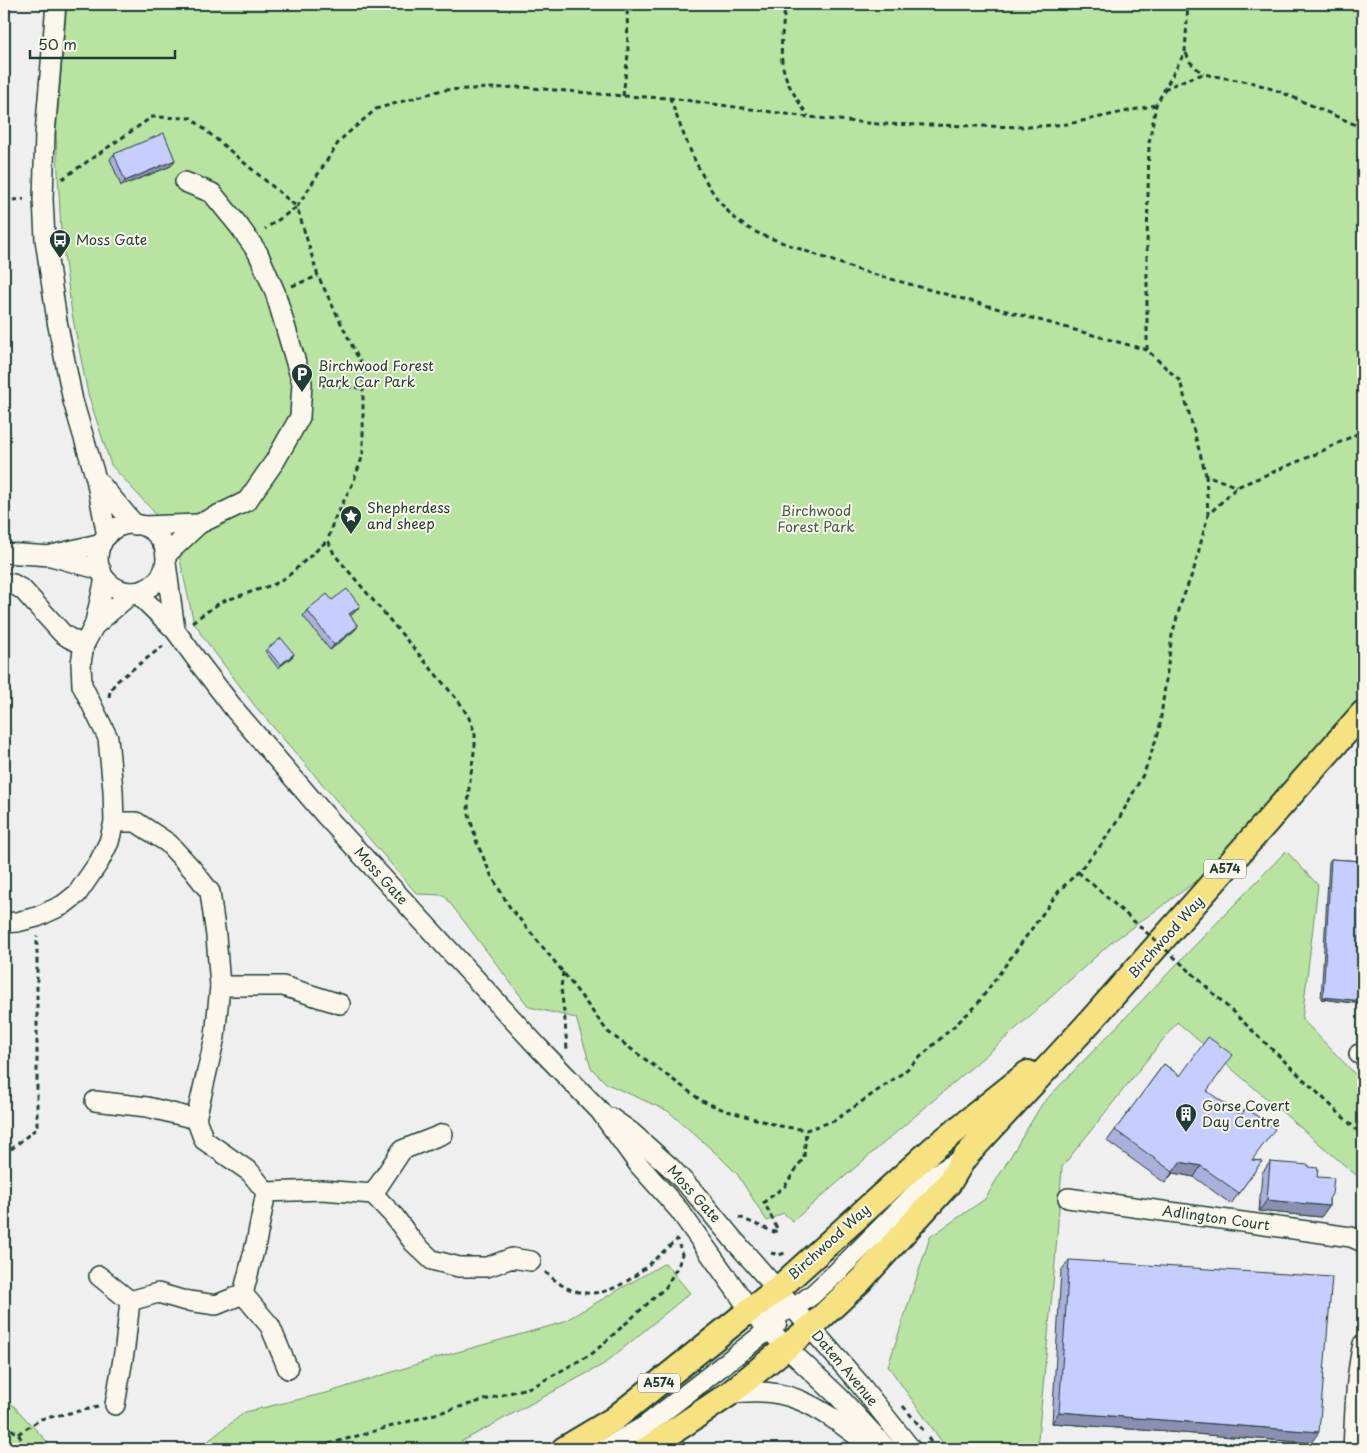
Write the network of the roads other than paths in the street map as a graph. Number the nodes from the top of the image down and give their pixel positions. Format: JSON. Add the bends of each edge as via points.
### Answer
{"nodes":[{"id":1,"x":56,"y":4,"type":"edge"},
{"id":2,"x":185,"y":182,"type":"dead end"},
{"id":3,"x":96,"y":479,"type":"junction"},
{"id":4,"x":199,"y":524,"type":"junction"},
{"id":5,"x":139,"y":526,"type":"junction"},
{"id":6,"x":105,"y":540,"type":"junction"},
{"id":7,"x":4,"y":553,"type":"edge"},
{"id":8,"x":51,"y":556,"type":"junction"},
{"id":9,"x":166,"y":559,"type":"junction"},
{"id":10,"x":103,"y":574,"type":"junction"},
{"id":11,"x":4,"y":583,"type":"edge"},
{"id":12,"x":135,"y":592,"type":"junction"},
{"id":13,"x":94,"y":626,"type":"junction"},
{"id":14,"x":177,"y":632,"type":"junction"},
{"id":15,"x":84,"y":644,"type":"junction"},
{"id":16,"x":1363,"y":713,"type":"edge"},
{"id":17,"x":114,"y":822,"type":"junction"},
{"id":18,"x":4,"y":923,"type":"edge"},
{"id":19,"x":220,"y":986,"type":"junction"},
{"id":20,"x":340,"y":1004,"type":"dead end"},
{"id":21,"x":1087,"y":1025,"type":"junction"},
{"id":22,"x":95,"y":1101,"type":"dead end"},
{"id":23,"x":600,"y":1111,"type":"junction"},
{"id":24,"x":196,"y":1119,"type":"junction"},
{"id":25,"x":443,"y":1134,"type":"dead end"},
{"id":26,"x":964,"y":1158,"type":"junction"},
{"id":27,"x":266,"y":1192,"type":"junction"},
{"id":28,"x":373,"y":1194,"type":"junction"},
{"id":29,"x":1068,"y":1198,"type":"dead end"},
{"id":30,"x":1363,"y":1242,"type":"edge"},
{"id":31,"x":531,"y":1261,"type":"road end"},
{"id":32,"x":99,"y":1276,"type":"dead end"},
{"id":33,"x":778,"y":1289,"type":"junction"},
{"id":34,"x":243,"y":1294,"type":"junction"},
{"id":35,"x":130,"y":1301,"type":"junction"},
{"id":36,"x":794,"y":1308,"type":"junction"},
{"id":37,"x":750,"y":1310,"type":"junction"},
{"id":38,"x":811,"y":1327,"type":"junction"},
{"id":39,"x":768,"y":1329,"type":"junction"},
{"id":40,"x":1363,"y":1344,"type":"edge"},
{"id":41,"x":787,"y":1348,"type":"junction"},
{"id":42,"x":288,"y":1369,"type":"dead end"},
{"id":43,"x":730,"y":1394,"type":"junction"},
{"id":44,"x":115,"y":1404,"type":"road end"},
{"id":45,"x":1356,"y":1441,"type":"edge"},
{"id":46,"x":564,"y":1449,"type":"edge"},
{"id":47,"x":605,"y":1449,"type":"edge"},
{"id":48,"x":647,"y":1449,"type":"edge"},
{"id":49,"x":874,"y":1449,"type":"edge"},
{"id":50,"x":887,"y":1449,"type":"edge"},
{"id":51,"x":911,"y":1449,"type":"edge"}],
"edges":[{"from":1,"to":3,"type":"street","name":"Moss Gate","via":[[46,134],[45,238],[57,321],[74,401]]},
{"from":2,"to":4,"type":"street","via":[[212,193],[258,253],[275,292],[302,383],[300,417],[247,501]]},
{"from":3,"to":5,"type":"street","name":"Moss Gate"},
{"from":3,"to":6,"type":"street","name":"Moss Gate"},
{"from":4,"to":5,"type":"street"},
{"from":4,"to":9,"type":"street"},
{"from":5,"to":6,"type":"street","via":[[115,529]]},
{"from":5,"to":9,"type":"street","name":"Moss Gate","via":[[152,530],[159,537]]},
{"from":6,"to":8,"type":"street"},
{"from":6,"to":10,"type":"street","name":"Moss Gate","via":[[99,552]]},
{"from":7,"to":8,"type":"street"},
{"from":8,"to":10,"type":"street"},
{"from":9,"to":12,"type":"street","via":[[156,583]]},
{"from":9,"to":14,"type":"street","name":"Moss Gate"},
{"from":10,"to":12,"type":"street","name":"Moss Gate","via":[[118,589]]},
{"from":10,"to":13,"type":"street"},
{"from":11,"to":15,"type":"street","via":[[24,590],[62,633]]},
{"from":12,"to":13,"type":"street"},
{"from":12,"to":14,"type":"street","name":"Moss Gate"},
{"from":13,"to":15,"type":"street"},
{"from":14,"to":23,"type":"street","name":"Moss Gate","via":[[235,710],[325,815]]},
{"from":15,"to":17,"type":"street","via":[[82,685],[108,738]]},
{"from":16,"to":21,"type":"main road","name":"Birchwood Way","number":"A574"},
{"from":17,"to":18,"type":"street","via":[[109,842],[77,894],[63,905],[37,917]]},
{"from":17,"to":19,"type":"street","via":[[136,822],[168,843],[210,892]]},
{"from":19,"to":20,"type":"street","via":[[284,986]]},
{"from":19,"to":24,"type":"street","via":[[215,1037]]},
{"from":21,"to":26,"type":"main road","name":"Birchwood Way","number":"A574"},
{"from":21,"to":33,"type":"main road","name":"Birchwood Way","number":"A574","via":[[934,1148]]},
{"from":22,"to":24,"type":"street","via":[[147,1107]]},
{"from":23,"to":33,"type":"street","name":"Moss Gate","via":[[631,1132],[671,1168]]},
{"from":23,"to":37,"type":"street","name":"Moss Gate","via":[[639,1165],[678,1210]]},
{"from":24,"to":27,"type":"street","via":[[204,1140],[250,1172]]},
{"from":25,"to":28,"type":"street","via":[[402,1150]]},
{"from":26,"to":36,"type":"street","number":"A574","via":[[933,1176],[836,1273]]},
{"from":26,"to":38,"type":"main road","name":"Birchwood Way","number":"A574","via":[[949,1183],[860,1281]]},
{"from":27,"to":28,"type":"street","via":[[322,1190]]},
{"from":27,"to":34,"type":"street"},
{"from":28,"to":31,"type":"street","via":[[432,1260],[459,1266],[487,1267],[512,1258]]},
{"from":29,"to":30,"type":"street","name":"Adlington Court","via":[[1351,1236]]},
{"from":32,"to":35,"type":"street"},
{"from":33,"to":36,"type":"street","name":"Daten Avenue"},
{"from":33,"to":37,"type":"main road","name":"Birchwood Way","number":"A574"},
{"from":34,"to":35,"type":"street","via":[[216,1305],[158,1294]]},
{"from":34,"to":42,"type":"street","via":[[270,1326]]},
{"from":35,"to":44,"type":"street"},
{"from":36,"to":37,"type":"street","number":"A574","via":[[775,1315]]},
{"from":36,"to":38,"type":"street","name":"Daten Avenue"},
{"from":37,"to":39,"type":"street","name":"Daten Avenue"},
{"from":37,"to":46,"type":"main road","name":"Birchwood Way","number":"A574","via":[[614,1419]]},
{"from":38,"to":39,"type":"street","number":"A574","via":[[803,1322],[785,1320]]},
{"from":38,"to":41,"type":"main road","name":"Birchwood Way","number":"A574"},
{"from":38,"to":51,"type":"street","name":"Daten Avenue"},
{"from":39,"to":41,"type":"street","name":"Daten Avenue"},
{"from":39,"to":47,"type":"street","number":"A574","via":[[645,1426]]},
{"from":40,"to":45,"type":"street","via":[[1356,1392]]},
{"from":41,"to":43,"type":"main road","name":"Birchwood Way","number":"A574"},
{"from":41,"to":50,"type":"street","name":"Daten Avenue"},
{"from":43,"to":48,"type":"main road","name":"Birchwood Way","number":"A574"},
{"from":43,"to":49,"type":"street","via":[[772,1392],[802,1400],[825,1412]]}]}
